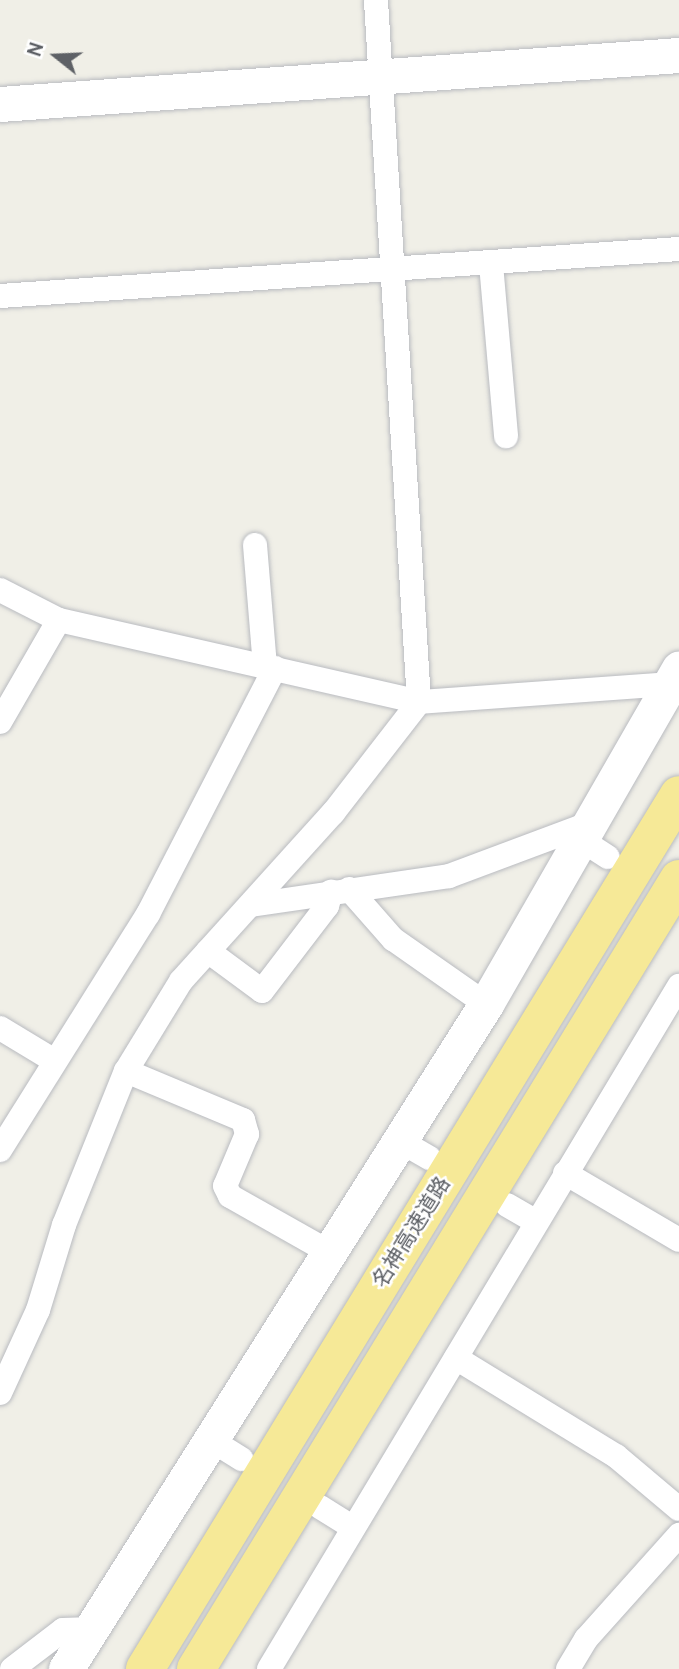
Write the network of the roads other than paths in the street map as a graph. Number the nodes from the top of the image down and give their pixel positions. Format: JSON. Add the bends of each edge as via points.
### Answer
{"nodes":[{"id":1,"x":376,"y":0,"type":"edge"},
{"id":2,"x":679,"y":55,"type":"edge"},
{"id":3,"x":379,"y":74,"type":"junction"},
{"id":4,"x":0,"y":104,"type":"edge"},
{"id":5,"x":679,"y":249,"type":"edge"},
{"id":6,"x":491,"y":264,"type":"junction"},
{"id":7,"x":397,"y":270,"type":"junction"},
{"id":8,"x":0,"y":296,"type":"edge"},
{"id":9,"x":506,"y":436,"type":"dead end"},
{"id":10,"x":255,"y":545,"type":"dead end"},
{"id":11,"x":0,"y":590,"type":"edge"},
{"id":12,"x":59,"y":621,"type":"junction"},
{"id":13,"x":270,"y":667,"type":"junction"},
{"id":14,"x":674,"y":676,"type":"edge"},
{"id":15,"x":419,"y":702,"type":"junction"},
{"id":16,"x":0,"y":722,"type":"edge"},
{"id":17,"x":679,"y":795,"type":"edge"},
{"id":18,"x":592,"y":840,"type":"junction"},
{"id":19,"x":679,"y":879,"type":"edge"},
{"id":20,"x":340,"y":891,"type":"junction"},
{"id":21,"x":251,"y":905,"type":"junction"},
{"id":22,"x":208,"y":951,"type":"junction"},
{"id":23,"x":679,"y":986,"type":"edge"},
{"id":24,"x":486,"y":1004,"type":"junction"},
{"id":25,"x":0,"y":1028,"type":"edge"},
{"id":26,"x":53,"y":1060,"type":"junction"},
{"id":27,"x":126,"y":1070,"type":"junction"},
{"id":28,"x":0,"y":1150,"type":"edge"},
{"id":29,"x":565,"y":1173,"type":"junction"},
{"id":30,"x":508,"y":1205,"type":"dead end"},
{"id":31,"x":536,"y":1222,"type":"junction"},
{"id":32,"x":679,"y":1240,"type":"edge"},
{"id":33,"x":329,"y":1252,"type":"junction"},
{"id":34,"x":456,"y":1357,"type":"junction"},
{"id":35,"x":0,"y":1393,"type":"edge"},
{"id":36,"x":211,"y":1440,"type":"junction"},
{"id":37,"x":241,"y":1459,"type":"dead end"},
{"id":38,"x":320,"y":1507,"type":"dead end"},
{"id":39,"x":679,"y":1509,"type":"edge"},
{"id":40,"x":353,"y":1528,"type":"junction"},
{"id":41,"x":679,"y":1535,"type":"edge"},
{"id":42,"x":91,"y":1629,"type":"junction"},
{"id":43,"x":12,"y":1669,"type":"edge"},
{"id":44,"x":66,"y":1669,"type":"edge"},
{"id":45,"x":145,"y":1669,"type":"edge"},
{"id":46,"x":196,"y":1669,"type":"edge"},
{"id":47,"x":270,"y":1669,"type":"edge"},
{"id":48,"x":568,"y":1669,"type":"edge"}],
"edges":[{"from":1,"to":3,"type":"street"},
{"from":2,"to":3,"type":"street"},
{"from":3,"to":4,"type":"street"},
{"from":3,"to":7,"type":"street"},
{"from":5,"to":6,"type":"street"},
{"from":6,"to":7,"type":"street"},
{"from":6,"to":9,"type":"street"},
{"from":7,"to":8,"type":"street"},
{"from":7,"to":15,"type":"street"},
{"from":10,"to":13,"type":"street"},
{"from":11,"to":12,"type":"street"},
{"from":12,"to":13,"type":"street"},
{"from":12,"to":16,"type":"street"},
{"from":13,"to":15,"type":"street"},
{"from":13,"to":26,"type":"street","via":[[148,914]]},
{"from":14,"to":15,"type":"street"},
{"from":14,"to":18,"type":"street"},
{"from":15,"to":21,"type":"street","via":[[333,814]]},
{"from":17,"to":45,"type":"highway","name":"名神高速道路"},
{"from":18,"to":20,"type":"street","via":[[449,876]]},
{"from":18,"to":24,"type":"street"},
{"from":19,"to":46,"type":"highway","name":"名神高速道路"},
{"from":20,"to":21,"type":"street"},
{"from":20,"to":22,"type":"street","via":[[261,991]]},
{"from":20,"to":24,"type":"street","via":[[393,939]]},
{"from":21,"to":22,"type":"street"},
{"from":22,"to":27,"type":"street","via":[[180,981]]},
{"from":23,"to":29,"type":"street"},
{"from":24,"to":33,"type":"street","via":[[414,1150]]},
{"from":25,"to":26,"type":"street"},
{"from":26,"to":28,"type":"street"},
{"from":27,"to":33,"type":"street","via":[[243,1120],[247,1134],[225,1186],[230,1196]]},
{"from":27,"to":35,"type":"street","via":[[64,1225],[38,1310]]},
{"from":29,"to":31,"type":"street"},
{"from":29,"to":32,"type":"street"},
{"from":30,"to":31,"type":"street"},
{"from":31,"to":34,"type":"street"},
{"from":33,"to":36,"type":"street"},
{"from":34,"to":39,"type":"street","via":[[616,1457]]},
{"from":34,"to":40,"type":"street"},
{"from":36,"to":37,"type":"street"},
{"from":36,"to":42,"type":"street"},
{"from":38,"to":40,"type":"street"},
{"from":40,"to":47,"type":"street"},
{"from":41,"to":48,"type":"street","via":[[586,1639]]},
{"from":42,"to":43,"type":"street","via":[[63,1630]]},
{"from":42,"to":44,"type":"street"}]}
